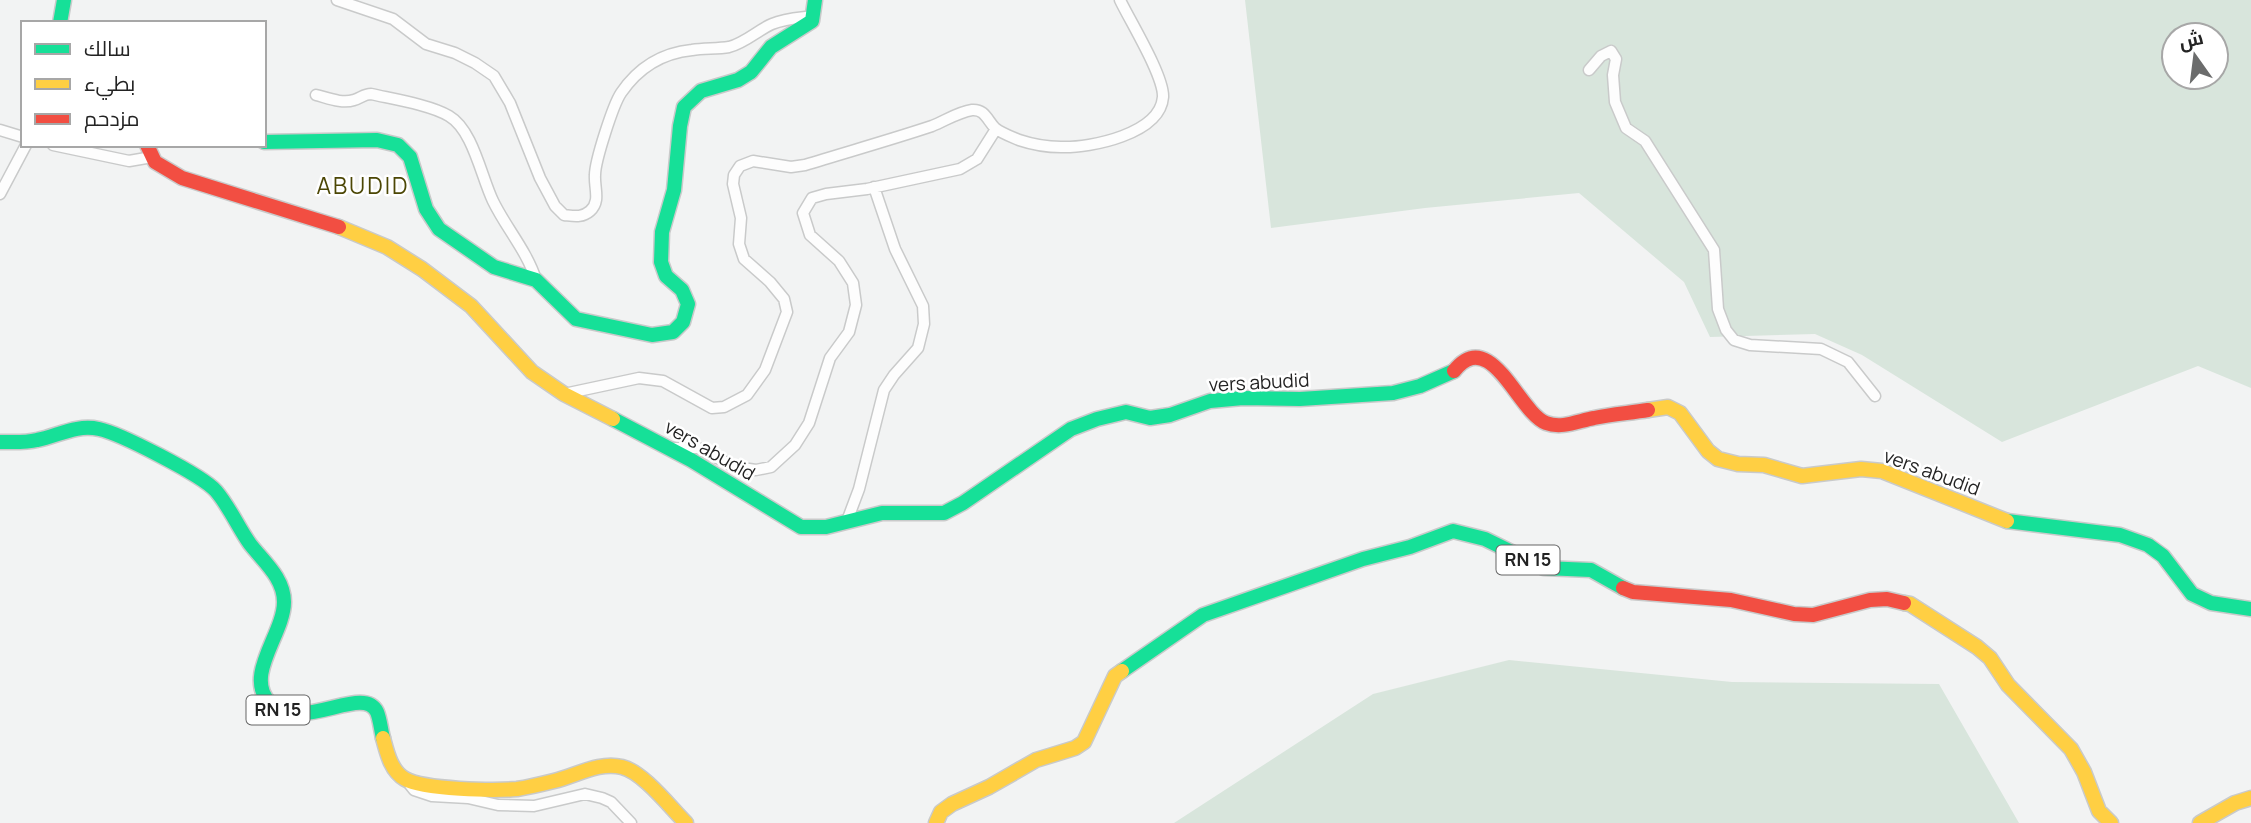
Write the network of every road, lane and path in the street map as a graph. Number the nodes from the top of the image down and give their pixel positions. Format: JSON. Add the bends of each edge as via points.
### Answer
{"nodes":[{"id":1,"x":64,"y":0,"type":"edge"},
{"id":2,"x":337,"y":0,"type":"edge"},
{"id":3,"x":815,"y":0,"type":"edge"},
{"id":4,"x":1120,"y":0,"type":"edge"},
{"id":5,"x":814,"y":16,"type":"junction"},
{"id":6,"x":60,"y":21,"type":"edge"},
{"id":7,"x":1589,"y":70,"type":"dead end"},
{"id":8,"x":316,"y":95,"type":"dead end"},
{"id":9,"x":996,"y":129,"type":"junction"},
{"id":10,"x":0,"y":130,"type":"edge"},
{"id":11,"x":21,"y":136,"type":"edge"},
{"id":12,"x":266,"y":142,"type":"edge"},
{"id":13,"x":25,"y":147,"type":"edge"},
{"id":14,"x":62,"y":147,"type":"edge"},
{"id":15,"x":150,"y":151,"type":"edge"},
{"id":16,"x":874,"y":187,"type":"junction"},
{"id":17,"x":0,"y":194,"type":"edge"},
{"id":18,"x":536,"y":280,"type":"junction"},
{"id":19,"x":564,"y":394,"type":"junction"},
{"id":20,"x":1875,"y":396,"type":"dead end"},
{"id":21,"x":0,"y":442,"type":"edge"},
{"id":22,"x":668,"y":447,"type":"junction"},
{"id":23,"x":847,"y":521,"type":"junction"},
{"id":24,"x":2251,"y":609,"type":"edge"},
{"id":25,"x":406,"y":780,"type":"junction"},
{"id":26,"x":2251,"y":798,"type":"edge"},
{"id":27,"x":631,"y":823,"type":"edge"},
{"id":28,"x":686,"y":823,"type":"edge"},
{"id":29,"x":936,"y":823,"type":"edge"},
{"id":30,"x":2110,"y":823,"type":"edge"},
{"id":31,"x":2200,"y":823,"type":"edge"}],
"edges":[{"from":1,"to":6,"type":"street"},
{"from":2,"to":5,"type":"street","via":[[393,19],[426,44],[455,53],[494,76],[555,206],[564,215],[578,217],[591,210],[597,196],[598,159],[619,96],[650,62],[689,50],[730,47],[785,19]]},
{"from":3,"to":5,"type":"street"},
{"from":4,"to":9,"type":"street","via":[[1163,95],[1160,108],[1146,126],[1104,141],[1062,147],[1021,141]]},
{"from":5,"to":18,"type":"street","via":[[771,47],[751,72],[701,91],[684,107],[674,190],[662,232],[661,262],[688,304],[683,322],[673,332],[652,335],[576,319]]},
{"from":7,"to":20,"type":"street","via":[[1611,51],[1616,59],[1615,102],[1626,128],[1645,141],[1714,250],[1718,309],[1734,340],[1821,349],[1848,362]]},
{"from":8,"to":18,"type":"street","via":[[343,102],[372,94],[452,117],[463,130],[492,200]]},
{"from":9,"to":16,"type":"street","via":[[977,159],[960,169]]},
{"from":9,"to":19,"type":"street","via":[[986,114],[975,110],[805,165],[753,161],[740,166],[733,184],[741,218],[739,244],[744,259],[784,299],[787,312],[765,370],[747,395],[712,408],[663,381],[639,378]]},
{"from":10,"to":11,"type":"street"},
{"from":12,"to":18,"type":"street","via":[[377,140],[398,145],[411,157],[426,209],[439,229],[494,267]]},
{"from":13,"to":17,"type":"street"},
{"from":14,"to":15,"type":"street","via":[[129,161]]},
{"from":15,"to":19,"type":"street","name":"vers abudid","via":[[155,162],[181,178],[334,225],[387,247],[471,306],[532,373]]},
{"from":16,"to":22,"type":"street","via":[[812,198],[803,212],[810,235],[839,261],[853,283],[856,305],[849,332],[830,358],[808,423],[795,445],[771,467],[756,470],[736,467],[698,448]]},
{"from":16,"to":23,"type":"street","via":[[895,249],[923,306],[924,324],[918,348],[884,390]]},
{"from":19,"to":22,"type":"street","name":"vers abudid"},
{"from":21,"to":25,"type":"street","number":"RN 15","via":[[35,441],[80,428],[100,429],[208,483],[283,589],[281,624],[261,669],[261,688],[267,701],[286,713],[308,715],[367,703],[377,712],[390,758]]},
{"from":22,"to":23,"type":"street","name":"vers abudid","via":[[801,527]]},
{"from":23,"to":24,"type":"street","name":"vers abudid","via":[[882,513],[944,513],[1071,429],[1097,419],[1126,412],[1150,418],[1210,401],[1243,398],[1393,393],[1454,372],[1462,362],[1476,358],[1489,361],[1534,415],[1547,423],[1566,425],[1668,408],[1680,413],[1718,459],[1814,476],[1861,469],[1882,471],[2011,523],[2120,535],[2163,556],[2192,594],[2211,603]]},
{"from":25,"to":27,"type":"street","via":[[414,790],[432,796],[498,805],[534,806],[585,794],[611,802]]},
{"from":25,"to":28,"type":"street","via":[[515,789],[603,766],[622,766],[642,779]]},
{"from":26,"to":31,"type":"street"},
{"from":29,"to":30,"type":"street","number":"RN 15","via":[[952,804],[1036,760],[1084,742],[1115,676],[1203,615],[1458,530],[1544,568],[1591,570],[1633,592],[1731,600],[1813,615],[1870,600],[1910,604],[1990,657],[2008,685],[2071,749],[2099,811]]}]}
